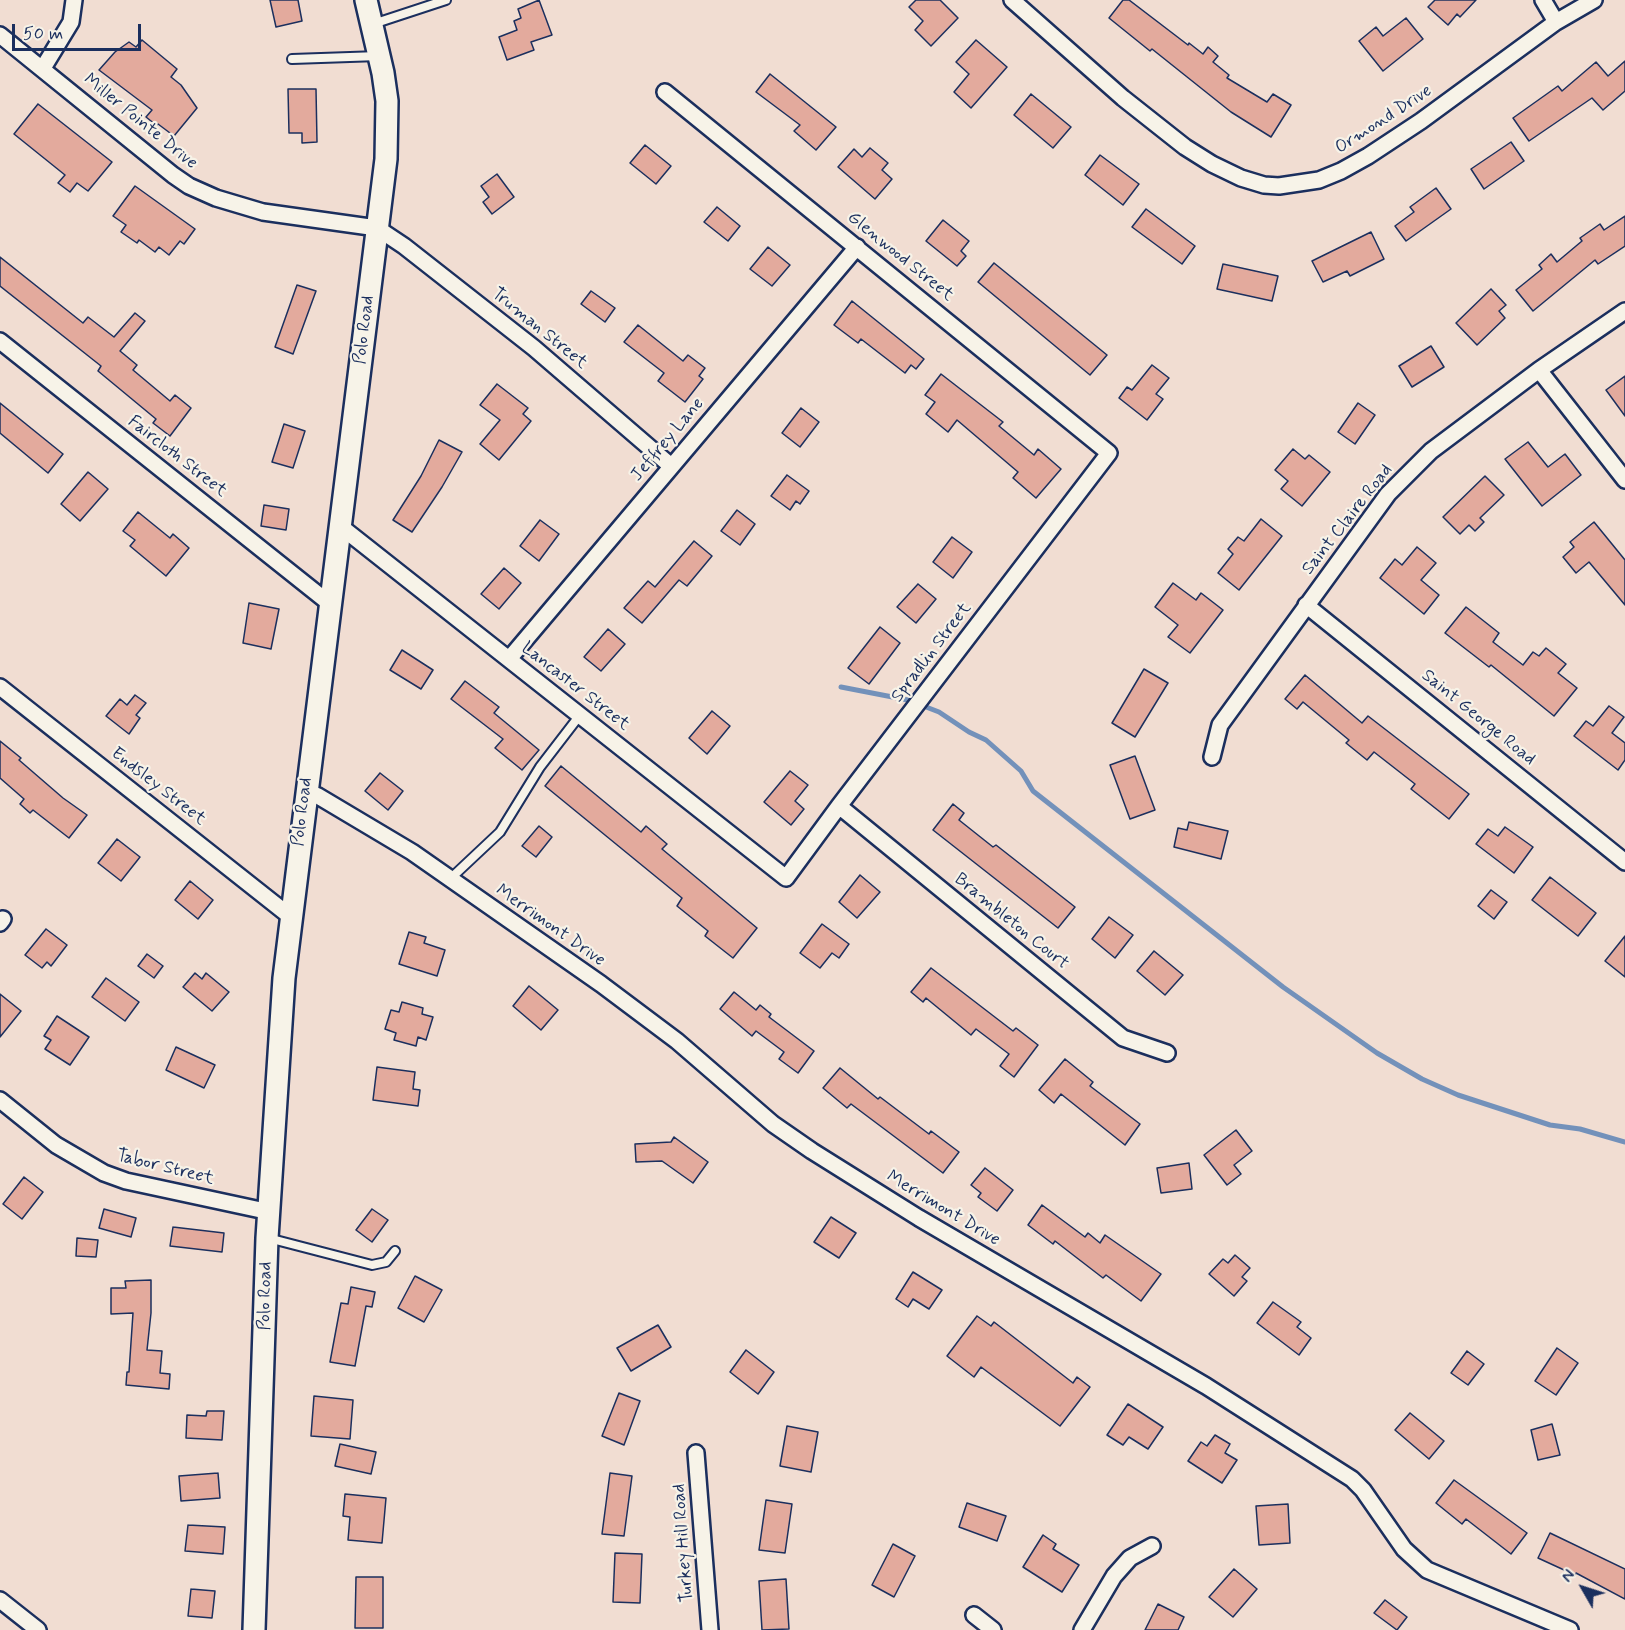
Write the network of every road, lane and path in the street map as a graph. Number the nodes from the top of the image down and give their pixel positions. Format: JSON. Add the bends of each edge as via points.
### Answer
{"nodes":[{"id":1,"x":75,"y":0,"type":"edge"},
{"id":2,"x":366,"y":0,"type":"edge"},
{"id":3,"x":446,"y":0,"type":"edge"},
{"id":4,"x":1012,"y":0,"type":"edge"},
{"id":5,"x":1543,"y":0,"type":"edge"},
{"id":6,"x":1594,"y":0,"type":"edge"},
{"id":7,"x":1556,"y":22,"type":"junction"},
{"id":8,"x":373,"y":24,"type":"junction"},
{"id":9,"x":0,"y":34,"type":"edge"},
{"id":10,"x":380,"y":56,"type":"junction"},
{"id":11,"x":292,"y":59,"type":"dead end"},
{"id":12,"x":43,"y":68,"type":"junction"},
{"id":13,"x":665,"y":92,"type":"dead end"},
{"id":14,"x":377,"y":228,"type":"junction"},
{"id":15,"x":857,"y":247,"type":"junction"},
{"id":16,"x":1625,"y":311,"type":"edge"},
{"id":17,"x":0,"y":341,"type":"edge"},
{"id":18,"x":1539,"y":370,"type":"junction"},
{"id":19,"x":1109,"y":453,"type":"joint"},
{"id":20,"x":671,"y":466,"type":"junction"},
{"id":21,"x":1625,"y":480,"type":"edge"},
{"id":22,"x":340,"y":526,"type":"junction"},
{"id":23,"x":329,"y":603,"type":"junction"},
{"id":24,"x":1306,"y":605,"type":"junction"},
{"id":25,"x":509,"y":659,"type":"junction"},
{"id":26,"x":0,"y":687,"type":"edge"},
{"id":27,"x":580,"y":715,"type":"junction"},
{"id":28,"x":1212,"y":757,"type":"dead end"},
{"id":29,"x":306,"y":791,"type":"junction"},
{"id":30,"x":839,"y":806,"type":"junction"},
{"id":31,"x":1625,"y":862,"type":"edge"},
{"id":32,"x":786,"y":878,"type":"joint"},
{"id":33,"x":450,"y":879,"type":"junction"},
{"id":34,"x":291,"y":917,"type":"junction"},
{"id":35,"x":1167,"y":1053,"type":"dead end"},
{"id":36,"x":0,"y":1100,"type":"edge"},
{"id":37,"x":270,"y":1212,"type":"junction"},
{"id":38,"x":267,"y":1238,"type":"junction"},
{"id":39,"x":395,"y":1251,"type":"dead end"},
{"id":40,"x":696,"y":1453,"type":"dead end"},
{"id":41,"x":1152,"y":1546,"type":"dead end"},
{"id":42,"x":0,"y":1600,"type":"edge"},
{"id":43,"x":974,"y":1615,"type":"dead end"},
{"id":44,"x":38,"y":1630,"type":"edge"},
{"id":45,"x":254,"y":1630,"type":"edge"},
{"id":46,"x":710,"y":1630,"type":"edge"},
{"id":47,"x":993,"y":1630,"type":"edge"},
{"id":48,"x":1082,"y":1630,"type":"edge"},
{"id":49,"x":1570,"y":1630,"type":"edge"}],
"edges":[{"from":1,"to":12,"type":"street","via":[[71,22]]},
{"from":2,"to":8,"type":"main road","name":"Polo Road"},
{"from":3,"to":8,"type":"lane"},
{"from":4,"to":7,"type":"street","name":"Ormond Drive","via":[[1185,147],[1241,178],[1279,186],[1319,180],[1368,156]]},
{"from":5,"to":7,"type":"street"},
{"from":6,"to":7,"type":"street","name":"Ormond Drive"},
{"from":8,"to":10,"type":"main road","name":"Polo Road"},
{"from":9,"to":12,"type":"street","name":"Miller Pointe Drive"},
{"from":10,"to":11,"type":"lane"},
{"from":10,"to":14,"type":"main road","name":"Polo Road","via":[[387,101],[387,136]]},
{"from":12,"to":14,"type":"street","name":"Miller Pointe Drive","via":[[189,186],[263,212]]},
{"from":13,"to":15,"type":"street","name":"Glenwood Street"},
{"from":14,"to":20,"type":"street","name":"Truman Street","via":[[534,348]]},
{"from":14,"to":22,"type":"main road","name":"Polo Road"},
{"from":15,"to":19,"type":"street","name":"Glenwood Street"},
{"from":15,"to":20,"type":"street","name":"Jeffrey Lane"},
{"from":16,"to":18,"type":"street","name":"Saint Claire Road"},
{"from":17,"to":23,"type":"street","name":"Faircloth Street"},
{"from":18,"to":21,"type":"street"},
{"from":18,"to":24,"type":"street","name":"Saint Claire Road","via":[[1431,451],[1388,494]]},
{"from":19,"to":30,"type":"street","name":"Spradlin Street"},
{"from":20,"to":25,"type":"street","name":"Jeffrey Lane"},
{"from":22,"to":23,"type":"main road","name":"Polo Road"},
{"from":22,"to":25,"type":"street","name":"Lancaster Street"},
{"from":23,"to":29,"type":"main road","name":"Polo Road"},
{"from":24,"to":28,"type":"street","name":"Saint Claire Road","via":[[1220,725]]},
{"from":24,"to":31,"type":"street","name":"Saint George Road"},
{"from":25,"to":27,"type":"street","name":"Lancaster Street"},
{"from":26,"to":34,"type":"street","name":"Endsley Street"},
{"from":27,"to":32,"type":"street","name":"Lancaster Street"},
{"from":27,"to":33,"type":"lane","via":[[540,767],[500,832]]},
{"from":29,"to":33,"type":"street","name":"Merrimont Drive","via":[[412,852]]},
{"from":29,"to":34,"type":"main road","name":"Polo Road"},
{"from":30,"to":32,"type":"street","name":"Spradlin Street"},
{"from":30,"to":35,"type":"street","name":"Brambleton Court","via":[[1124,1038]]},
{"from":33,"to":49,"type":"street","name":"Merrimont Drive","via":[[677,1041],[773,1124],[812,1151],[1206,1386],[1352,1479],[1404,1549],[1427,1570]]},
{"from":34,"to":37,"type":"main road","name":"Polo Road","via":[[279,1031]]},
{"from":36,"to":37,"type":"street","name":"Tabor Street","via":[[56,1145],[104,1173]]},
{"from":37,"to":38,"type":"main road","name":"Polo Road"},
{"from":38,"to":39,"type":"lane","via":[[372,1265],[386,1262]]},
{"from":38,"to":45,"type":"main road","name":"Polo Road"},
{"from":40,"to":46,"type":"street","name":"Turkey Hill Road"},
{"from":41,"to":48,"type":"street","via":[[1130,1558],[1114,1576]]},
{"from":42,"to":44,"type":"street"},
{"from":43,"to":47,"type":"street"}]}
